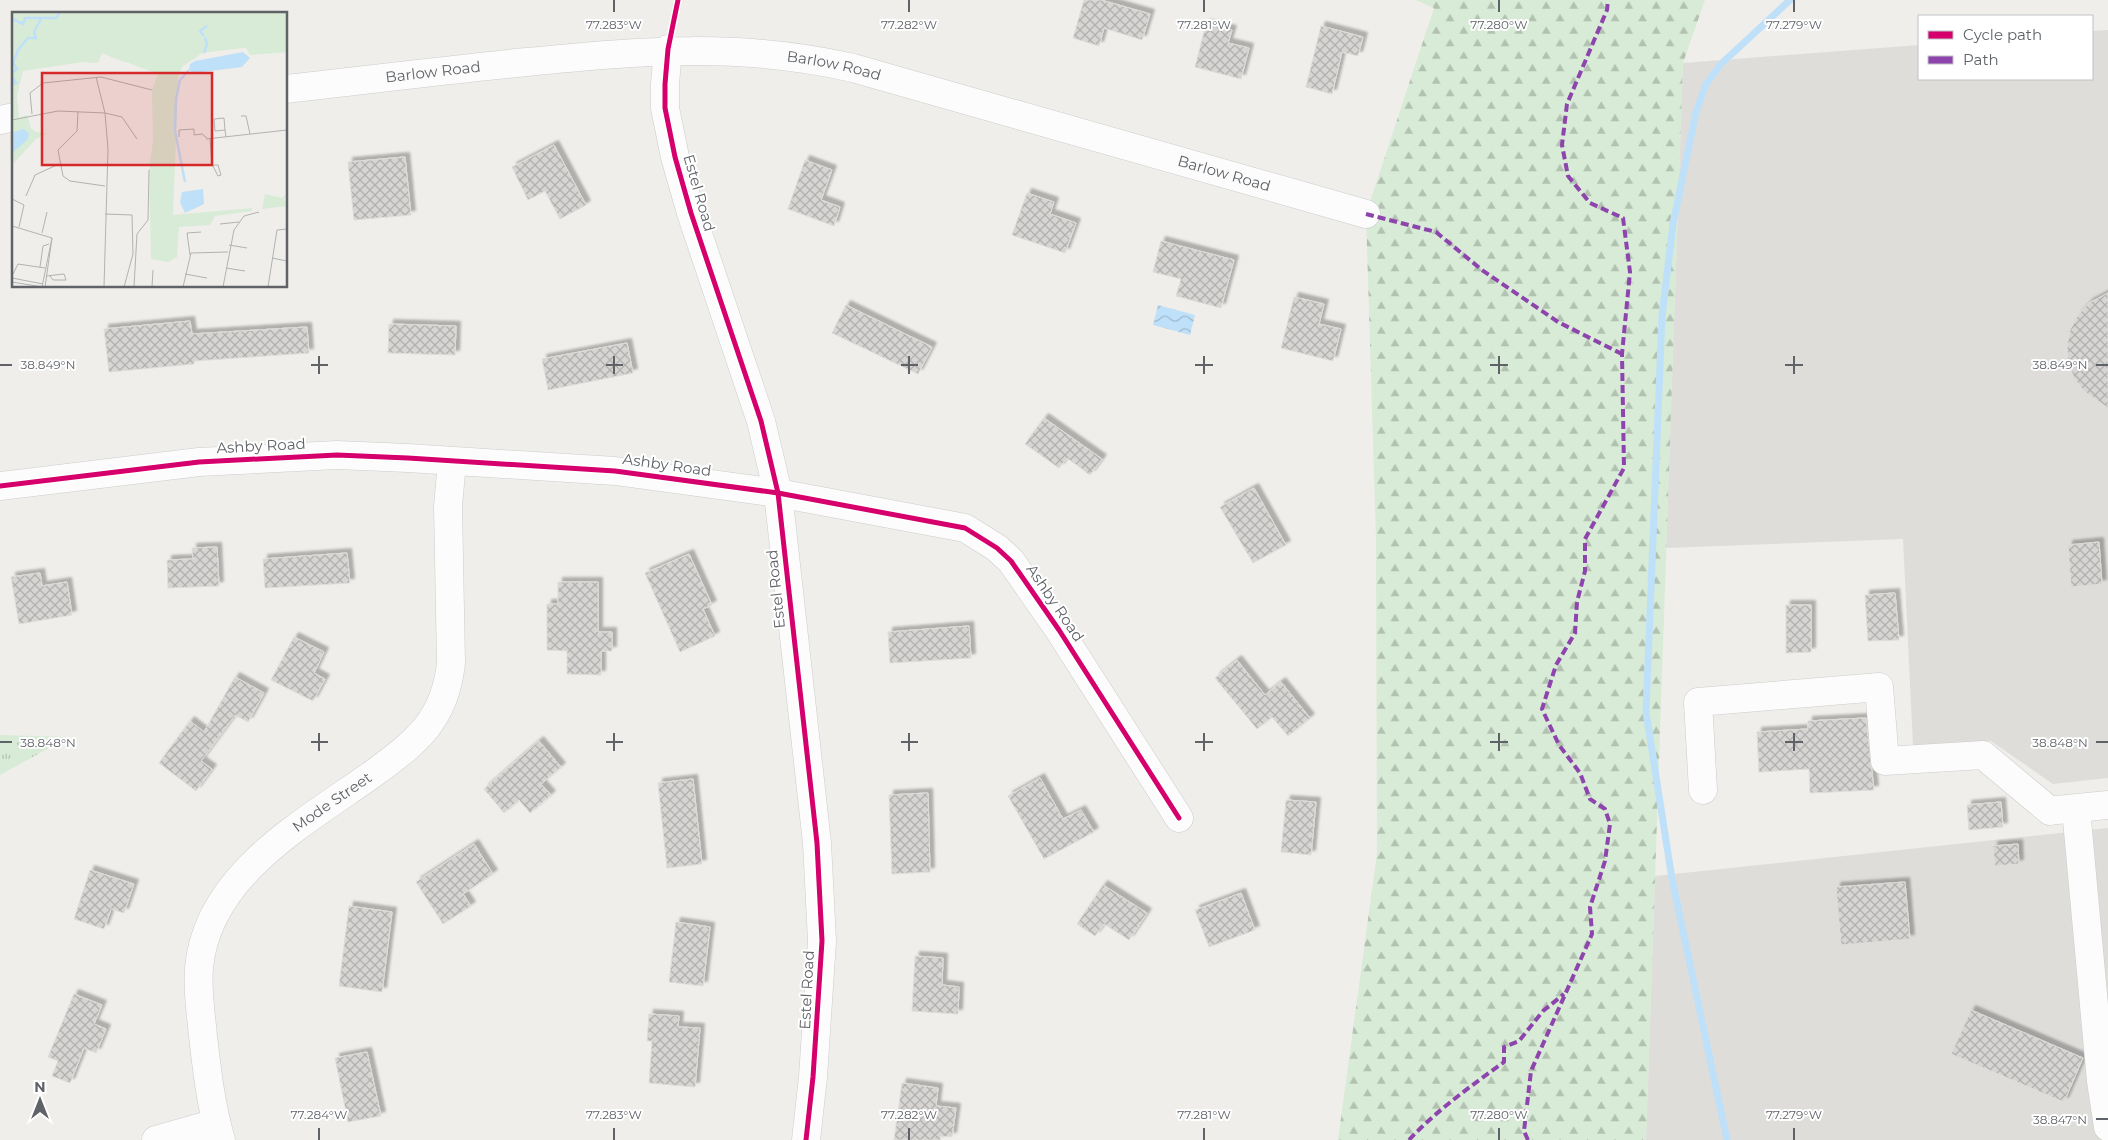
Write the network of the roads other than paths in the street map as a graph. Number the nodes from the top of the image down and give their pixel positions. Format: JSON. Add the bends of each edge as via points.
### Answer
{"nodes":[{"id":1,"x":668,"y":49,"type":"junction"},
{"id":2,"x":288,"y":89,"type":"edge"},
{"id":3,"x":1366,"y":214,"type":"dead end"},
{"id":4,"x":452,"y":462,"type":"junction"},
{"id":5,"x":0,"y":486,"type":"edge"},
{"id":6,"x":778,"y":493,"type":"junction"},
{"id":7,"x":1702,"y":790,"type":"dead end"},
{"id":8,"x":2108,"y":805,"type":"edge"},
{"id":9,"x":2051,"y":811,"type":"junction"},
{"id":10,"x":1179,"y":818,"type":"dead end"},
{"id":11,"x":2108,"y":1127,"type":"edge"},
{"id":12,"x":219,"y":1131,"type":"edge"},
{"id":13,"x":156,"y":1140,"type":"edge"},
{"id":14,"x":806,"y":1140,"type":"edge"}],
"edges":[{"from":1,"to":2,"type":"street","name":"Barlow Road"},
{"from":1,"to":3,"type":"street","name":"Barlow Road","via":[[783,54],[853,68]]},
{"from":1,"to":6,"type":"street","name":"Estel Road","via":[[665,108],[675,156],[691,214],[761,421]]},
{"from":4,"to":5,"type":"street","name":"Ashby Road","via":[[337,455],[288,456],[199,462]]},
{"from":4,"to":6,"type":"street","name":"Ashby Road","via":[[615,471]]},
{"from":4,"to":12,"type":"street","name":"Mode Street","via":[[448,506],[451,663],[448,687],[440,709],[423,735],[400,754],[265,852],[226,894],[208,930],[198,968],[198,993],[209,1088]]},
{"from":6,"to":10,"type":"street","name":"Ashby Road","via":[[965,528],[997,548],[1011,561],[1059,630]]},
{"from":6,"to":14,"type":"street","name":"Estel Road","via":[[817,843],[822,940],[816,1049]]},
{"from":7,"to":9,"type":"street","via":[[1698,702],[1879,687],[1885,761],[1983,755]]},
{"from":8,"to":9,"type":"street"},
{"from":9,"to":11,"type":"street"},
{"from":12,"to":13,"type":"street"}]}
